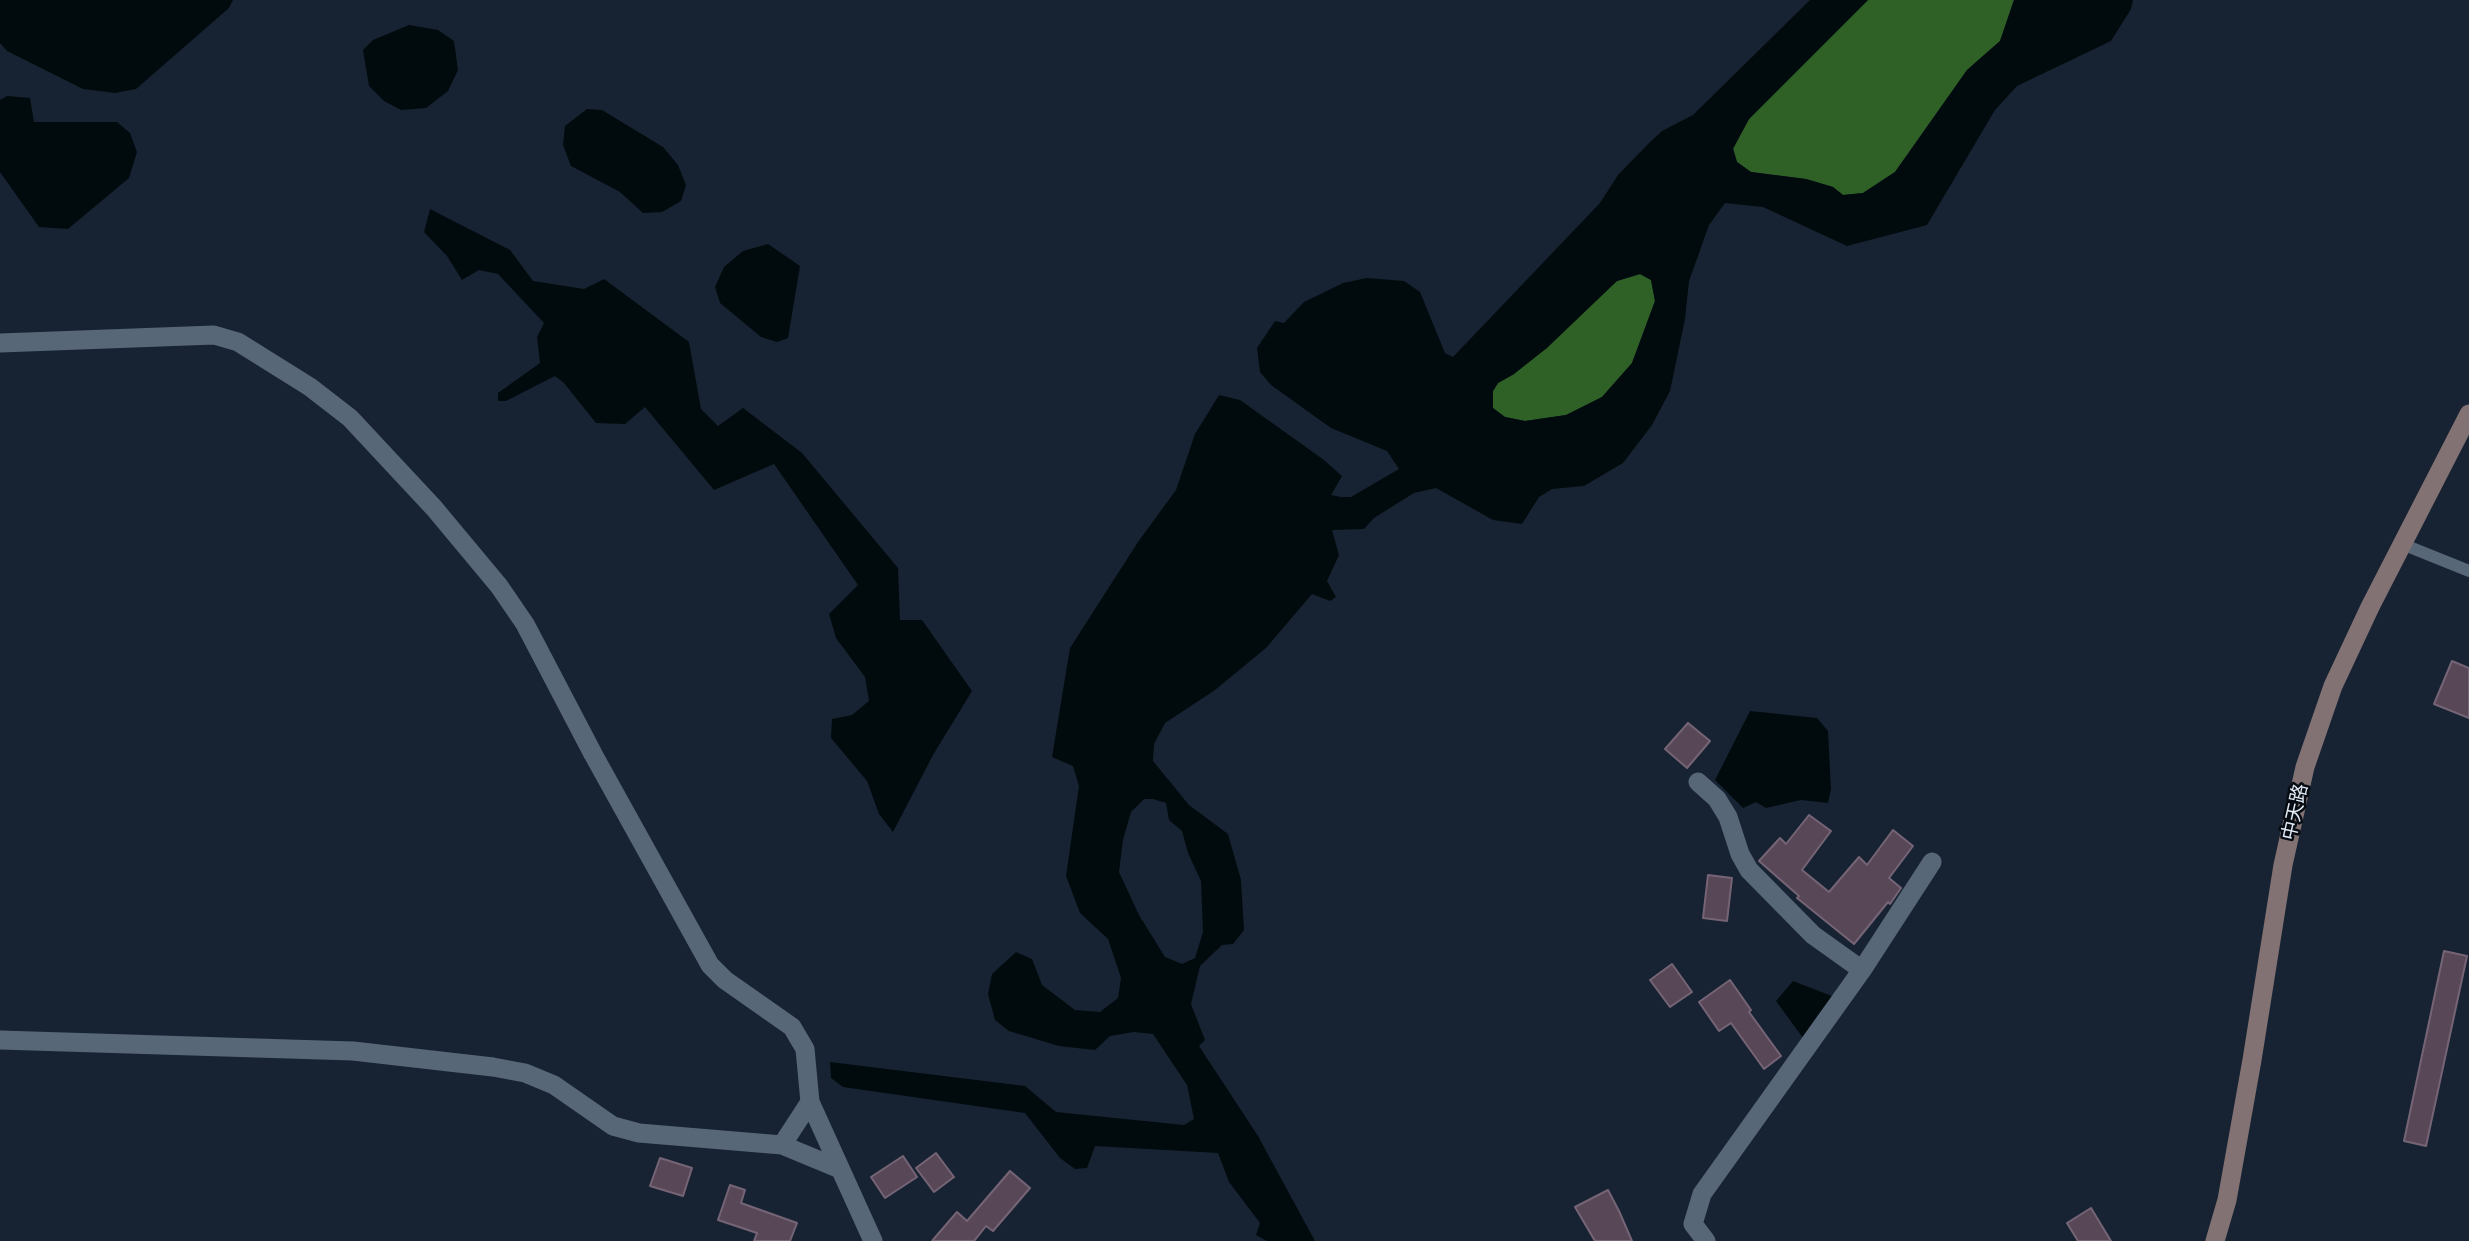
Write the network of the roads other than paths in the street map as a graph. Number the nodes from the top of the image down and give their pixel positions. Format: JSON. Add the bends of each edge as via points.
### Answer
{"nodes":[{"id":1,"x":0,"y":343,"type":"edge"},
{"id":2,"x":2469,"y":414,"type":"edge"},
{"id":3,"x":2402,"y":544,"type":"junction"},
{"id":4,"x":2469,"y":571,"type":"edge"},
{"id":5,"x":1698,"y":782,"type":"dead end"},
{"id":6,"x":1932,"y":862,"type":"dead end"},
{"id":7,"x":1861,"y":970,"type":"junction"},
{"id":8,"x":0,"y":1040,"type":"edge"},
{"id":9,"x":810,"y":1102,"type":"junction"},
{"id":10,"x":782,"y":1145,"type":"junction"},
{"id":11,"x":840,"y":1168,"type":"junction"},
{"id":12,"x":873,"y":1241,"type":"edge"},
{"id":13,"x":1706,"y":1241,"type":"edge"},
{"id":14,"x":2215,"y":1241,"type":"edge"}],
"edges":[{"from":1,"to":9,"type":"street","via":[[214,335],[237,342],[350,418],[434,508],[518,614],[710,965],[792,1027],[805,1049]]},
{"from":2,"to":3,"type":"main road","name":"中天路"},
{"from":3,"to":4,"type":"lane"},
{"from":3,"to":14,"type":"main road","name":"中天路","via":[[2333,686],[2305,767],[2283,865],[2227,1200]]},
{"from":5,"to":7,"type":"street","via":[[1728,817],[1749,870],[1813,935]]},
{"from":6,"to":7,"type":"street"},
{"from":7,"to":13,"type":"street","via":[[1702,1194],[1693,1224]]},
{"from":8,"to":10,"type":"street","via":[[353,1051],[494,1067],[554,1085],[613,1126],[639,1133]]},
{"from":9,"to":10,"type":"street"},
{"from":9,"to":11,"type":"street"},
{"from":10,"to":11,"type":"street"},
{"from":11,"to":12,"type":"street"}]}
